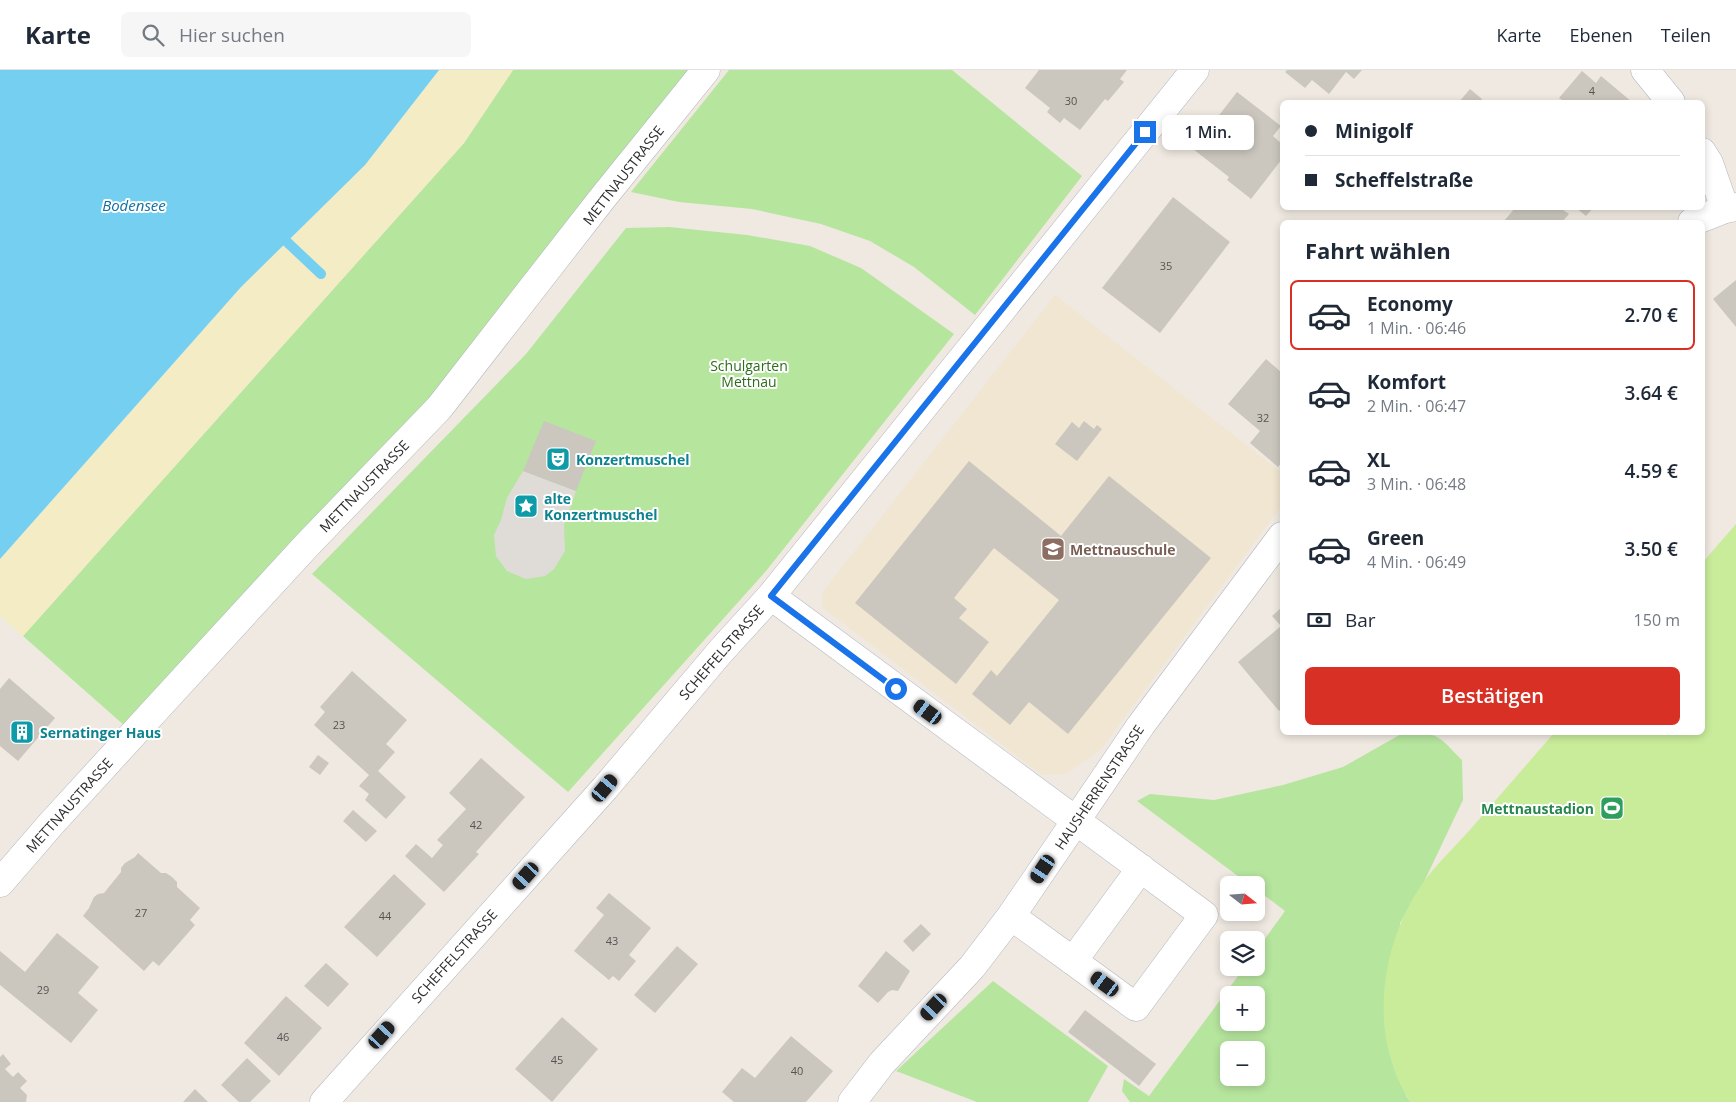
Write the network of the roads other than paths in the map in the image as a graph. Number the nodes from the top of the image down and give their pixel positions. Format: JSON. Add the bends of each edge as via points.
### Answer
{"nodes":[{"id":1,"x":706,"y":70,"type":"edge"},
{"id":2,"x":1195,"y":70,"type":"edge"},
{"id":3,"x":1645,"y":70,"type":"edge"},
{"id":4,"x":1669,"y":100,"type":"edge"},
{"id":5,"x":1705,"y":157,"type":"edge"},
{"id":6,"x":1730,"y":208,"type":"edge"},
{"id":7,"x":1697,"y":220,"type":"edge"},
{"id":8,"x":1280,"y":539,"type":"edge"},
{"id":9,"x":771,"y":596,"type":"junction"},
{"id":10,"x":1076,"y":821,"type":"junction"},
{"id":11,"x":1140,"y":868,"type":"junction"},
{"id":12,"x":0,"y":883,"type":"edge"},
{"id":13,"x":1011,"y":916,"type":"junction"},
{"id":14,"x":1073,"y":961,"type":"junction"},
{"id":15,"x":324,"y":1102,"type":"edge"},
{"id":16,"x":852,"y":1102,"type":"edge"}],
"edges":[{"from":1,"to":12,"type":"street","name":"METTNAUSTRASSE","via":[[439,408],[307,545]]},
{"from":2,"to":9,"type":"street","name":"SCHEFFELSTRASSE"},
{"from":3,"to":4,"type":"street"},
{"from":5,"to":6,"type":"street"},
{"from":6,"to":7,"type":"street"},
{"from":8,"to":10,"type":"street","name":"HAUSHERRENSTRASSE","via":[[1140,726]]},
{"from":9,"to":10,"type":"street"},
{"from":9,"to":15,"type":"street","name":"SCHEFFELSTRASSE","via":[[605,788]]},
{"from":10,"to":11,"type":"street"},
{"from":10,"to":13,"type":"street","name":"HAUSHERRENSTRASSE"},
{"from":11,"to":14,"type":"street"},
{"from":11,"to":14,"type":"street","via":[[1204,915],[1136,1007]]},
{"from":13,"to":14,"type":"street"},
{"from":13,"to":16,"type":"street","name":"HAUSHERRENSTRASSE","via":[[972,967],[882,1064]]}]}
